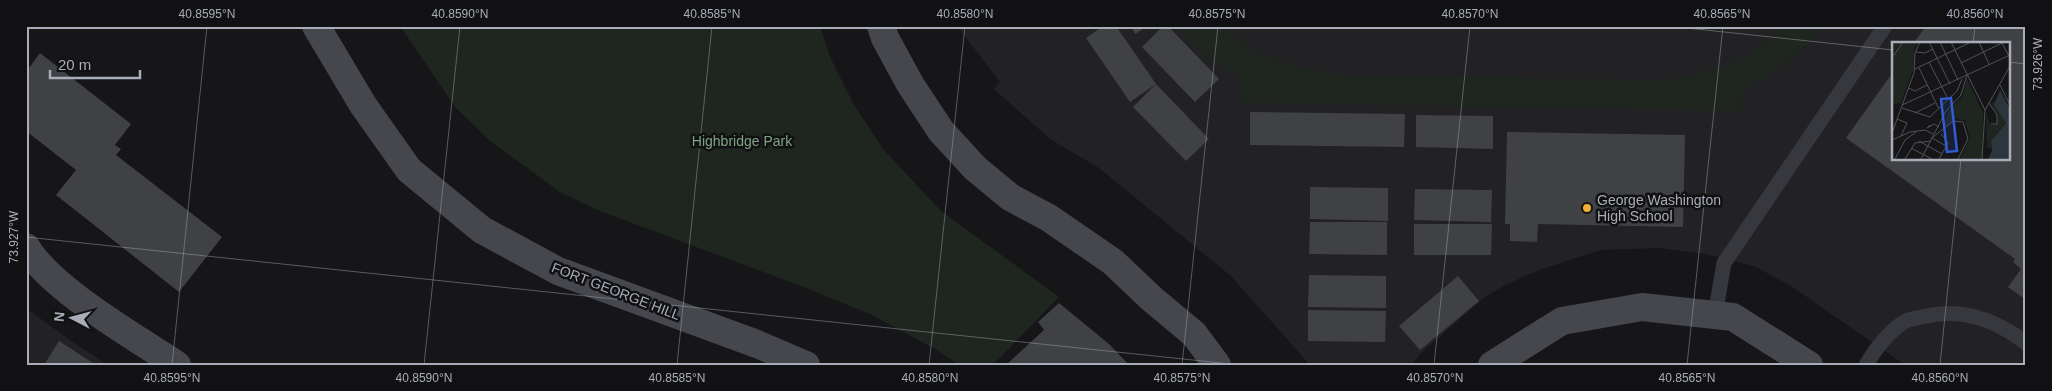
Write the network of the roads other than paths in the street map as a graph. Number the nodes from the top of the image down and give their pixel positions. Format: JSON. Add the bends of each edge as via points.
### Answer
{"nodes":[{"id":1,"x":316,"y":26,"type":"edge"},
{"id":2,"x":881,"y":26,"type":"edge"},
{"id":3,"x":1884,"y":26,"type":"edge"},
{"id":4,"x":26,"y":247,"type":"edge"},
{"id":5,"x":1715,"y":315,"type":"junction"},
{"id":6,"x":2026,"y":343,"type":"edge"},
{"id":7,"x":177,"y":365,"type":"edge"},
{"id":8,"x":806,"y":365,"type":"edge"},
{"id":9,"x":1217,"y":365,"type":"edge"},
{"id":10,"x":1492,"y":365,"type":"edge"},
{"id":11,"x":1809,"y":365,"type":"edge"},
{"id":12,"x":1866,"y":365,"type":"edge"}],
"edges":[{"from":1,"to":8,"type":"main road","name":"FORT GEORGE HILL","via":[[363,105],[410,170],[482,230],[558,271]]},
{"from":2,"to":9,"type":"main road","via":[[910,84],[941,130],[975,168],[1010,197],[1049,218],[1114,262],[1194,334]]},
{"from":3,"to":5,"type":"lane","via":[[1724,264]]},
{"from":4,"to":7,"type":"main road","via":[[34,261],[77,298]]},
{"from":5,"to":10,"type":"main road","via":[[1642,307],[1562,321]]},
{"from":5,"to":11,"type":"main road","via":[[1734,317]]},
{"from":6,"to":12,"type":"lane","via":[[2013,333],[1971,314],[1938,313],[1905,321],[1878,345]]}]}
